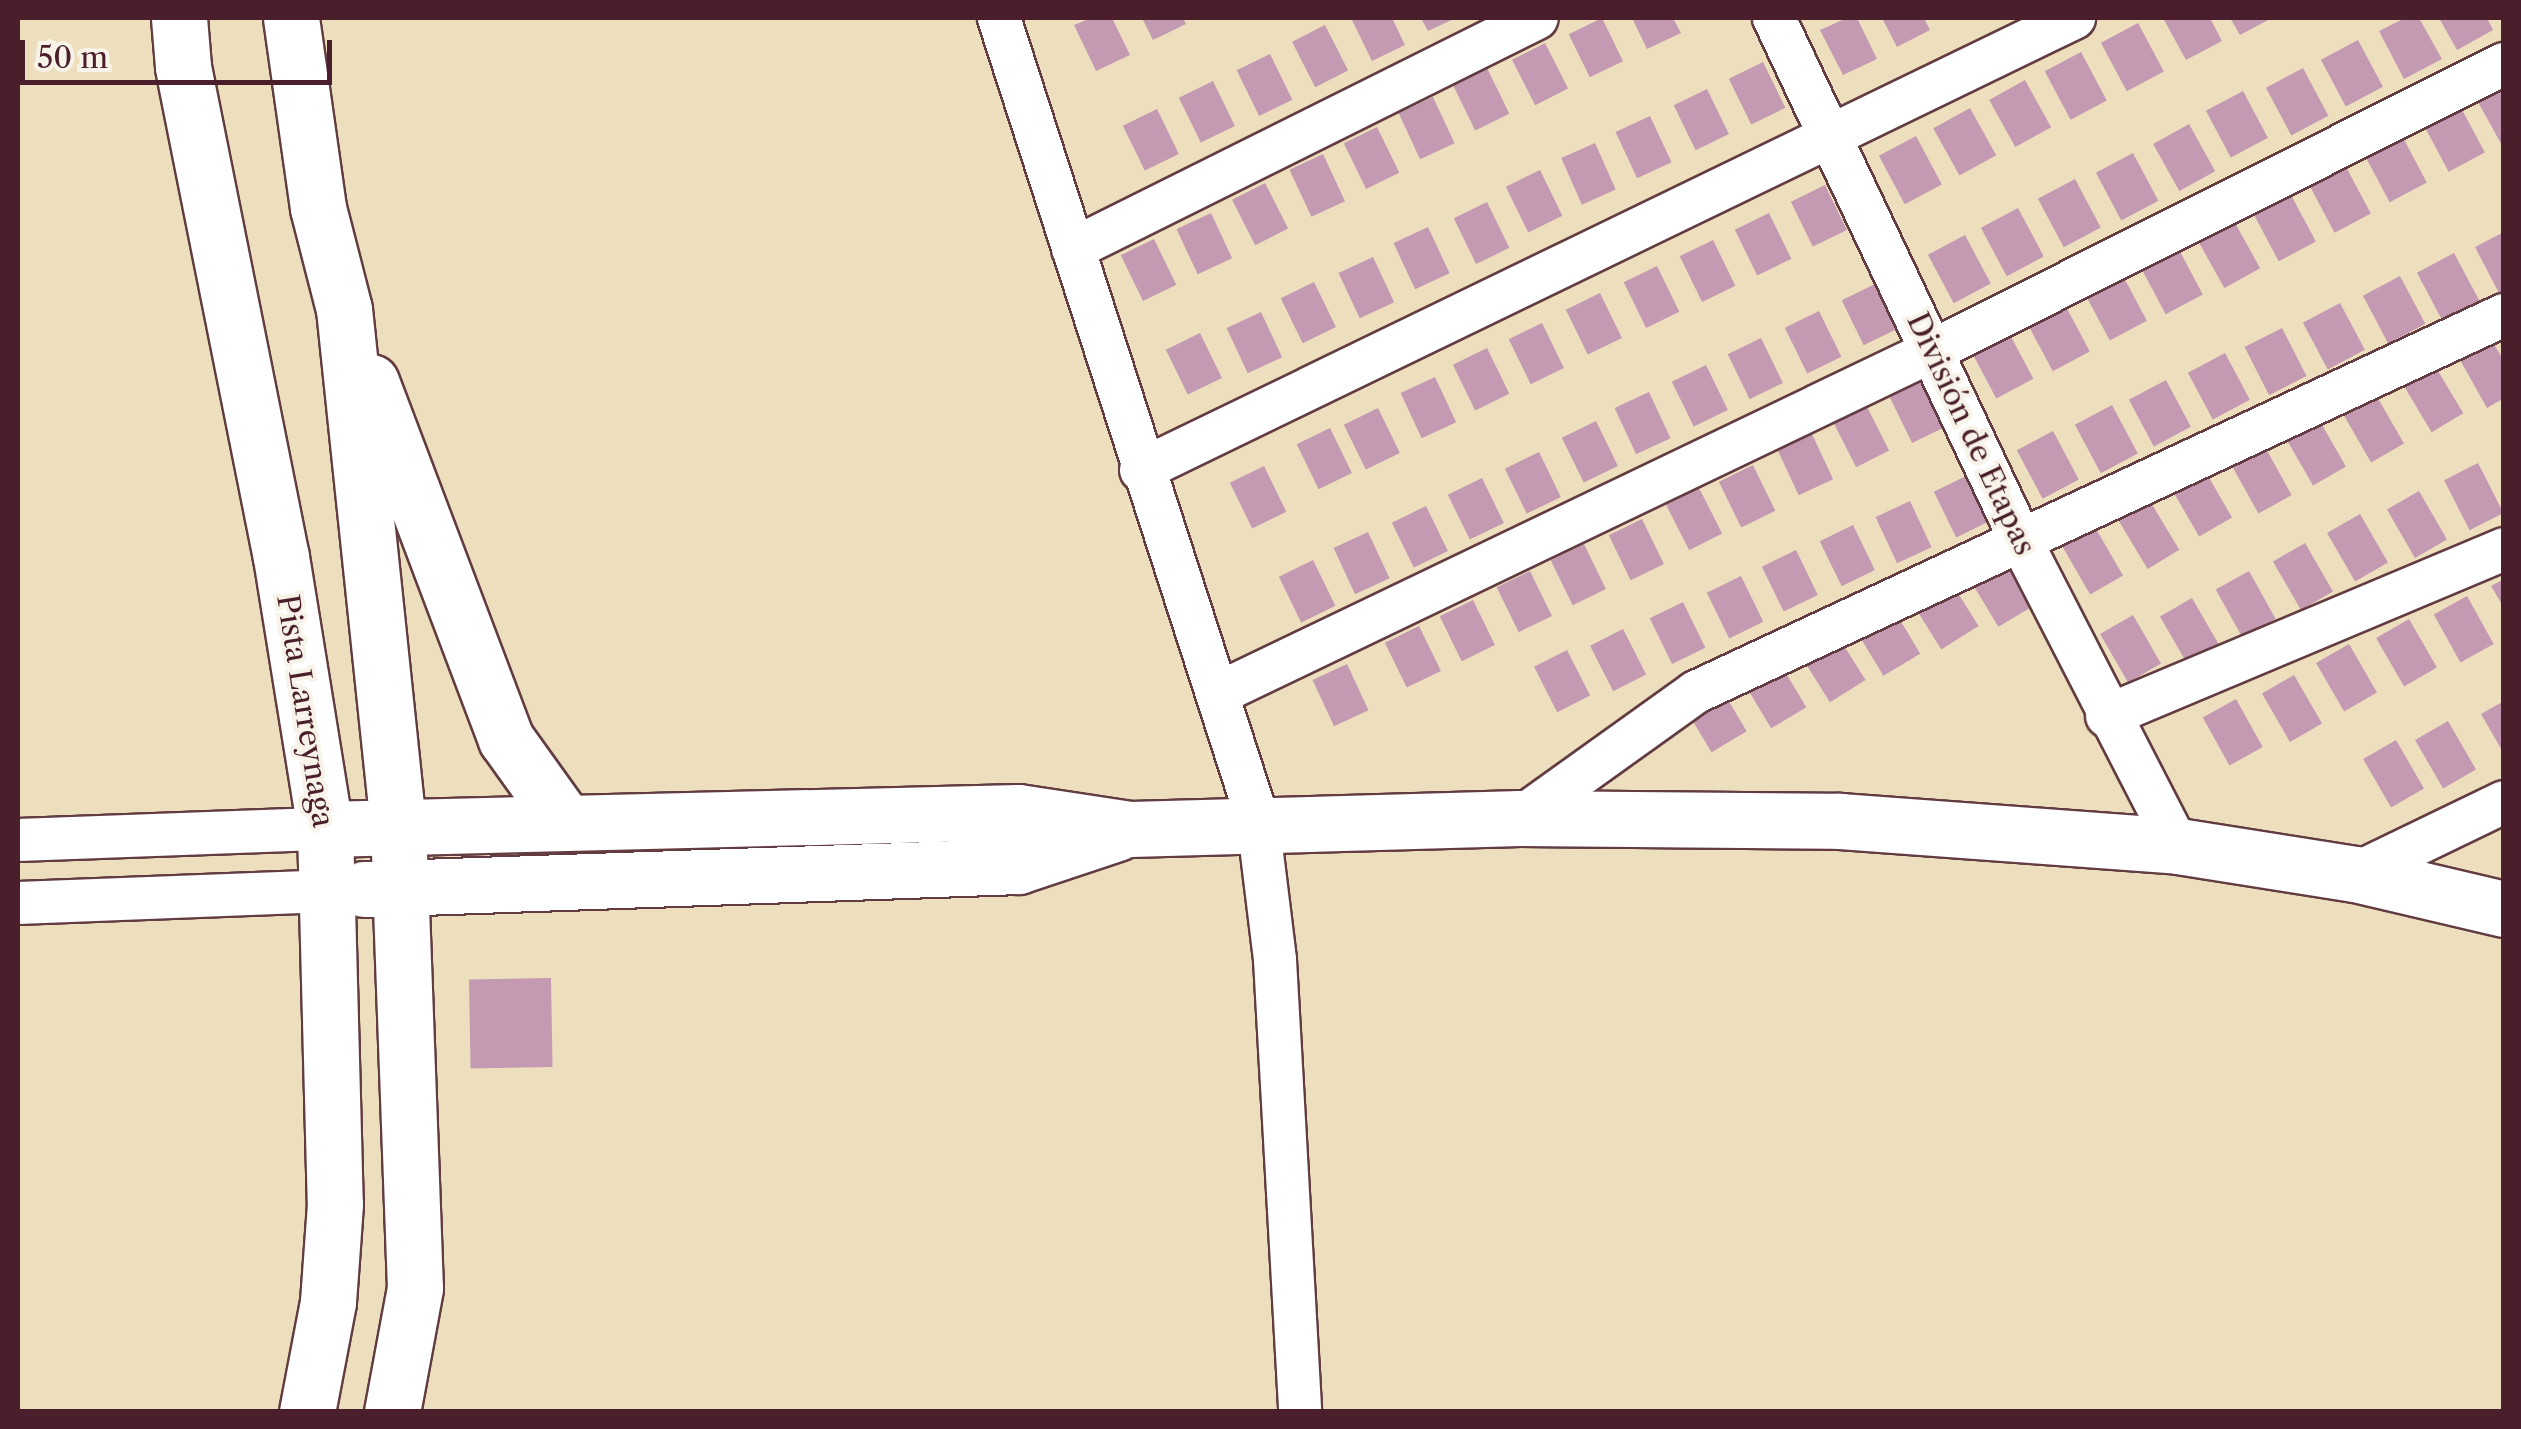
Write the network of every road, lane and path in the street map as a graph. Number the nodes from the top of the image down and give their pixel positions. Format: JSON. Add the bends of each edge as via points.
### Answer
{"nodes":[{"id":1,"x":179,"y":18,"type":"edge"},
{"id":2,"x":291,"y":18,"type":"edge"},
{"id":3,"x":1537,"y":18,"type":"edge"},
{"id":4,"x":1774,"y":18,"type":"edge"},
{"id":5,"x":2074,"y":18,"type":"edge"},
{"id":6,"x":1003,"y":19,"type":"edge"},
{"id":7,"x":2504,"y":64,"type":"edge"},
{"id":8,"x":1829,"y":133,"type":"junction"},
{"id":9,"x":1073,"y":249,"type":"junction"},
{"id":10,"x":344,"y":309,"type":"junction"},
{"id":11,"x":2504,"y":314,"type":"edge"},
{"id":12,"x":1932,"y":351,"type":"junction"},
{"id":13,"x":1141,"y":470,"type":"junction"},
{"id":14,"x":2022,"y":544,"type":"junction"},
{"id":15,"x":2504,"y":549,"type":"edge"},
{"id":16,"x":1219,"y":693,"type":"junction"},
{"id":17,"x":2107,"y":716,"type":"junction"},
{"id":18,"x":2504,"y":802,"type":"edge"},
{"id":19,"x":1520,"y":818,"type":"junction"},
{"id":20,"x":564,"y":820,"type":"junction"},
{"id":21,"x":1258,"y":821,"type":"junction"},
{"id":22,"x":398,"y":825,"type":"junction"},
{"id":23,"x":325,"y":829,"type":"junction"},
{"id":24,"x":1130,"y":829,"type":"junction"},
{"id":25,"x":18,"y":840,"type":"edge"},
{"id":26,"x":2178,"y":846,"type":"junction"},
{"id":27,"x":2355,"y":874,"type":"junction"},
{"id":28,"x":462,"y":883,"type":"junction"},
{"id":29,"x":402,"y":886,"type":"junction"},
{"id":30,"x":327,"y":892,"type":"junction"},
{"id":31,"x":18,"y":904,"type":"edge"},
{"id":32,"x":2504,"y":908,"type":"edge"},
{"id":33,"x":407,"y":959,"type":"junction"},
{"id":34,"x":307,"y":1412,"type":"edge"},
{"id":35,"x":392,"y":1412,"type":"edge"},
{"id":36,"x":1300,"y":1412,"type":"edge"}],
"edges":[{"from":1,"to":23,"type":"main road","name":"Pista Larreynaga"},
{"from":2,"to":10,"type":"main road","via":[[318,208]]},
{"from":3,"to":9,"type":"street"},
{"from":4,"to":8,"type":"street","name":"División de Etapas"},
{"from":5,"to":8,"type":"street"},
{"from":6,"to":9,"type":"street"},
{"from":7,"to":12,"type":"street"},
{"from":8,"to":12,"type":"street","name":"División de Etapas"},
{"from":8,"to":13,"type":"street"},
{"from":9,"to":13,"type":"street"},
{"from":10,"to":20,"type":"main road","via":[[506,739]]},
{"from":10,"to":22,"type":"main road"},
{"from":11,"to":14,"type":"street"},
{"from":12,"to":14,"type":"street","name":"División de Etapas"},
{"from":12,"to":16,"type":"street"},
{"from":13,"to":16,"type":"street"},
{"from":14,"to":17,"type":"street","name":"División de Etapas"},
{"from":14,"to":19,"type":"street","via":[[1696,692]]},
{"from":15,"to":17,"type":"street"},
{"from":16,"to":21,"type":"street"},
{"from":17,"to":26,"type":"street","name":"División de Etapas"},
{"from":18,"to":27,"type":"street"},
{"from":19,"to":21,"type":"main road"},
{"from":19,"to":26,"type":"main road","via":[[1840,821]]},
{"from":20,"to":22,"type":"main road"},
{"from":20,"to":24,"type":"main road","via":[[1018,812]]},
{"from":21,"to":24,"type":"main road"},
{"from":21,"to":36,"type":"street","via":[[1276,960]]},
{"from":22,"to":23,"type":"main road"},
{"from":22,"to":29,"type":"main road"},
{"from":23,"to":25,"type":"street"},
{"from":23,"to":30,"type":"main road","name":"Pista Larreynaga"},
{"from":24,"to":28,"type":"main road","via":[[1018,866]]},
{"from":26,"to":27,"type":"main road"},
{"from":27,"to":32,"type":"main road"},
{"from":28,"to":29,"type":"main road"},
{"from":28,"to":33,"type":"main road","via":[[443,900]]},
{"from":29,"to":30,"type":"main road"},
{"from":29,"to":33,"type":"main road"},
{"from":30,"to":31,"type":"street"},
{"from":30,"to":34,"type":"main road","name":"Pista Larreynaga","via":[[335,1204],[328,1302]]},
{"from":33,"to":35,"type":"main road","via":[[415,1288]]}]}
